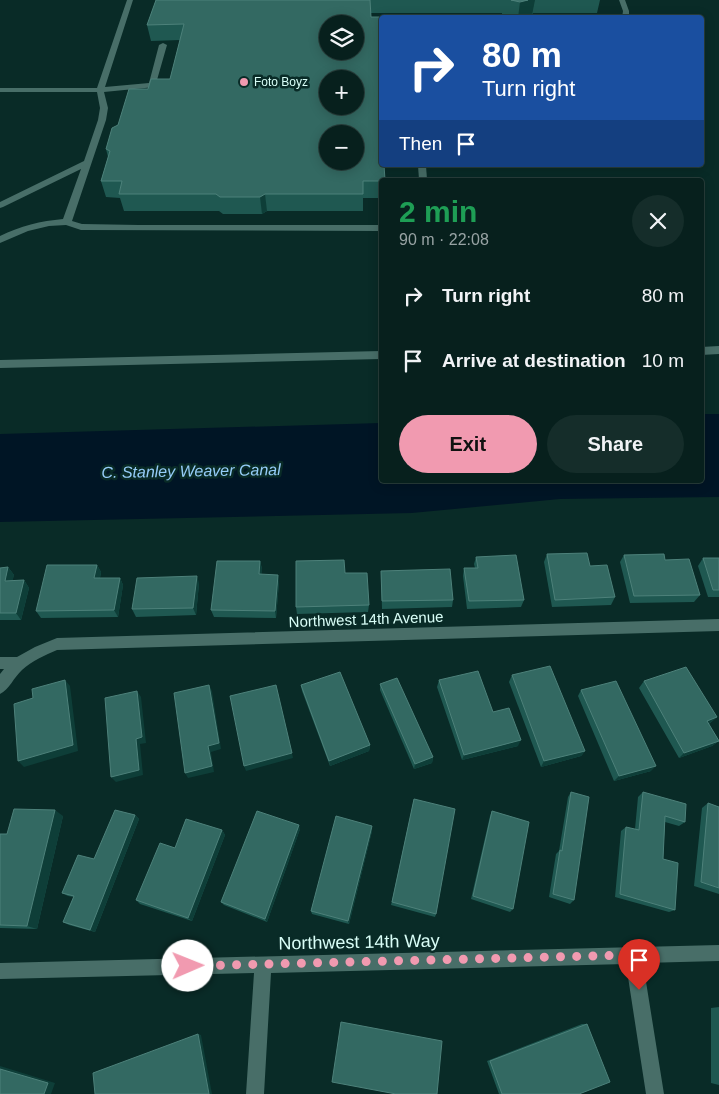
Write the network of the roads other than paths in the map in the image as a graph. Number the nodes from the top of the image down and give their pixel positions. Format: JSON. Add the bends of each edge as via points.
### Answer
{"nodes":[{"id":1,"x":130,"y":0,"type":"edge"},
{"id":2,"x":622,"y":0,"type":"edge"},
{"id":3,"x":625,"y":15,"type":"edge"},
{"id":4,"x":163,"y":45,"type":"edge"},
{"id":5,"x":0,"y":90,"type":"edge"},
{"id":6,"x":100,"y":90,"type":"junction"},
{"id":7,"x":89,"y":162,"type":"junction"},
{"id":8,"x":0,"y":205,"type":"edge"},
{"id":9,"x":67,"y":222,"type":"junction"},
{"id":10,"x":379,"y":228,"type":"edge"},
{"id":11,"x":0,"y":240,"type":"edge"},
{"id":12,"x":719,"y":350,"type":"edge"},
{"id":13,"x":704,"y":351,"type":"edge"},
{"id":14,"x":379,"y":355,"type":"edge"},
{"id":15,"x":0,"y":364,"type":"edge"},
{"id":16,"x":719,"y":625,"type":"edge"},
{"id":17,"x":0,"y":662,"type":"edge"},
{"id":18,"x":18,"y":663,"type":"junction"},
{"id":19,"x":0,"y":687,"type":"edge"},
{"id":20,"x":719,"y":953,"type":"edge"},
{"id":21,"x":633,"y":955,"type":"junction"},
{"id":22,"x":263,"y":964,"type":"junction"},
{"id":23,"x":0,"y":971,"type":"edge"},
{"id":24,"x":255,"y":1094,"type":"edge"},
{"id":25,"x":654,"y":1094,"type":"edge"}],
"edges":[{"from":1,"to":6,"type":"street"},
{"from":2,"to":3,"type":"street"},
{"from":4,"to":6,"type":"street","via":[[152,85]]},
{"from":5,"to":6,"type":"street"},
{"from":6,"to":7,"type":"street","via":[[104,108]]},
{"from":7,"to":8,"type":"street"},
{"from":7,"to":9,"type":"street"},
{"from":9,"to":10,"type":"street","via":[[81,227]]},
{"from":9,"to":11,"type":"street","via":[[21,229]]},
{"from":12,"to":13,"type":"street"},
{"from":14,"to":15,"type":"street"},
{"from":16,"to":18,"type":"street","name":"Northwest 14th Avenue","via":[[58,644]]},
{"from":17,"to":18,"type":"street"},
{"from":18,"to":19,"type":"street"},
{"from":20,"to":21,"type":"street","name":"Northwest 14th Way"},
{"from":21,"to":22,"type":"street","name":"Northwest 14th Way"},
{"from":21,"to":25,"type":"street"},
{"from":22,"to":23,"type":"street","name":"Northwest 14th Way"},
{"from":22,"to":24,"type":"street"}]}
